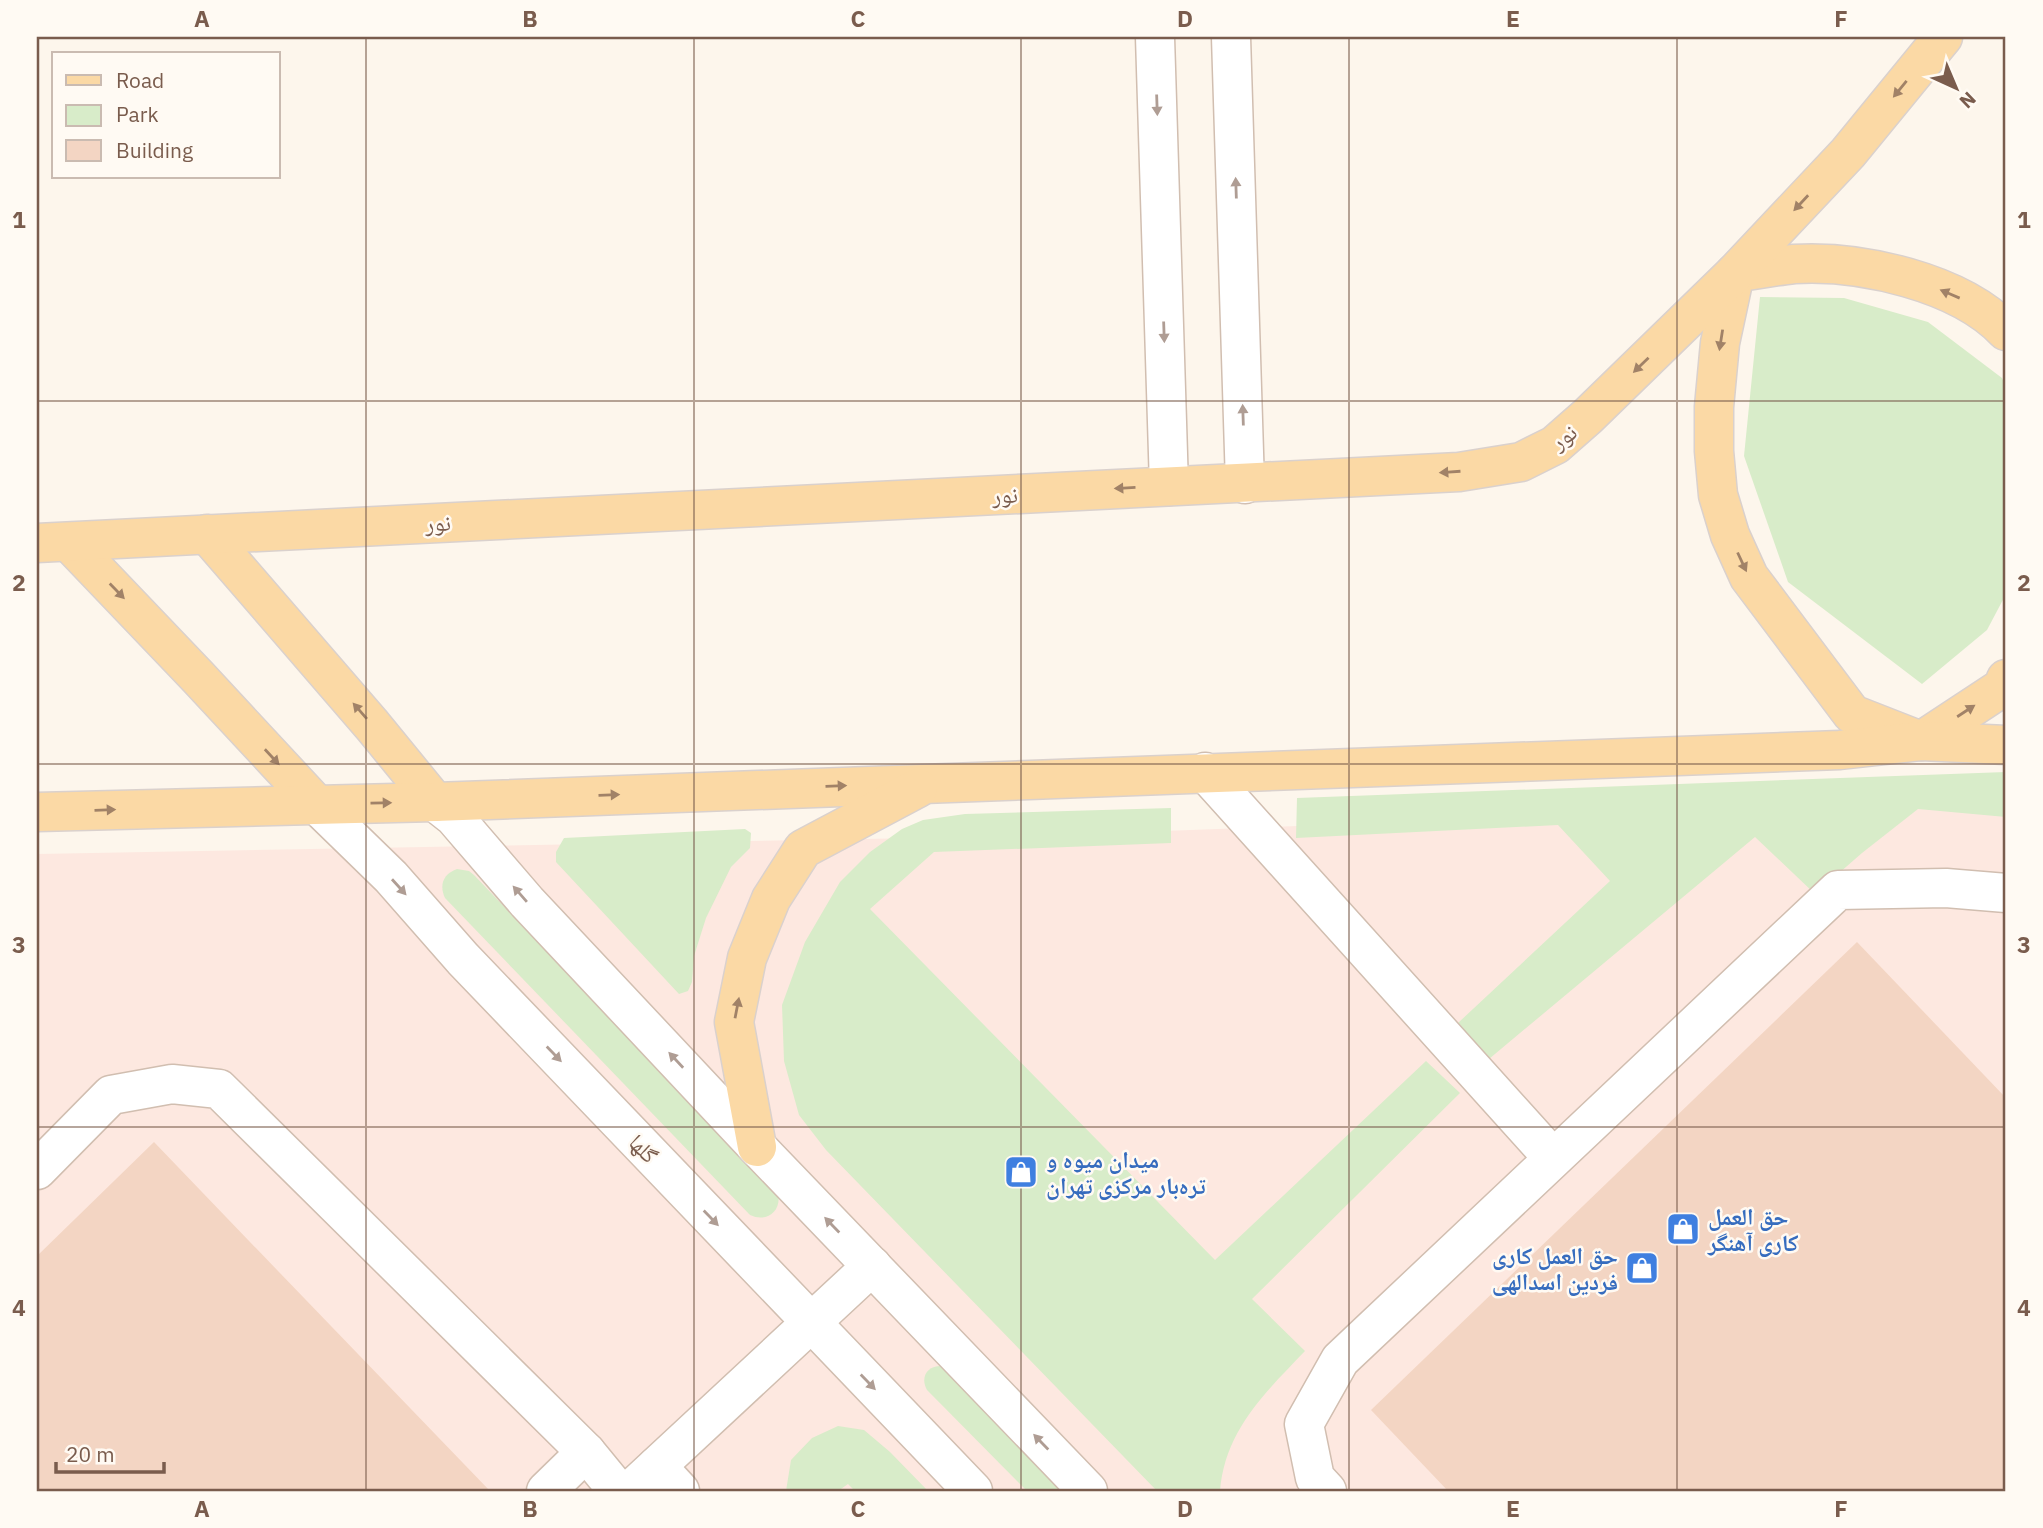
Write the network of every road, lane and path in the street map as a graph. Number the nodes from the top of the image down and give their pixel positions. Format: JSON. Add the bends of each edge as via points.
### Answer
{"nodes":[{"id":1,"x":1155,"y":37,"type":"edge"},
{"id":2,"x":1231,"y":37,"type":"edge"},
{"id":3,"x":1943,"y":37,"type":"edge"},
{"id":4,"x":1735,"y":273,"type":"junction"},
{"id":5,"x":2006,"y":331,"type":"edge"},
{"id":6,"x":1245,"y":484,"type":"junction"},
{"id":7,"x":1169,"y":486,"type":"junction"},
{"id":8,"x":207,"y":534,"type":"junction"},
{"id":9,"x":53,"y":543,"type":"edge"},
{"id":10,"x":2006,"y":679,"type":"edge"},
{"id":11,"x":1921,"y":741,"type":"junction"},
{"id":12,"x":1988,"y":745,"type":"edge"},
{"id":13,"x":1205,"y":772,"type":"junction"},
{"id":14,"x":928,"y":782,"type":"junction"},
{"id":15,"x":435,"y":802,"type":"junction"},
{"id":16,"x":316,"y":804,"type":"junction"},
{"id":17,"x":37,"y":812,"type":"edge"},
{"id":18,"x":2006,"y":893,"type":"edge"},
{"id":19,"x":757,"y":1147,"type":"junction"},
{"id":20,"x":1553,"y":1158,"type":"junction"},
{"id":21,"x":37,"y":1170,"type":"edge"},
{"id":22,"x":872,"y":1266,"type":"junction"},
{"id":23,"x":811,"y":1322,"type":"junction"},
{"id":24,"x":586,"y":1452,"type":"junction"},
{"id":25,"x":656,"y":1483,"type":"edge"},
{"id":26,"x":546,"y":1491,"type":"edge"},
{"id":27,"x":618,"y":1491,"type":"edge"},
{"id":28,"x":973,"y":1491,"type":"edge"},
{"id":29,"x":1088,"y":1491,"type":"edge"},
{"id":30,"x":1327,"y":1491,"type":"edge"}],
"edges":[{"from":1,"to":7,"type":"street","one_way":true},
{"from":6,"to":2,"type":"street","one_way":true},
{"from":3,"to":4,"type":"main road","name":"نور","one_way":true,"via":[[1848,153]]},
{"from":5,"to":4,"type":"main road","one_way":true,"via":[[1968,302],[1881,270],[1796,264]]},
{"from":4,"to":6,"type":"main road","name":"نور","one_way":true,"via":[[1588,416],[1555,445],[1521,462],[1459,472]]},
{"from":4,"to":11,"type":"main road","one_way":true,"via":[[1720,343],[1714,407],[1718,495],[1730,535],[1749,578],[1852,715]]},
{"from":6,"to":7,"type":"main road","name":"نور"},
{"from":7,"to":8,"type":"main road","name":"نور","one_way":true},
{"from":8,"to":9,"type":"main road","name":"نور"},
{"from":15,"to":8,"type":"main road","one_way":true},
{"from":9,"to":16,"type":"main road","one_way":true,"via":[[198,677]]},
{"from":11,"to":10,"type":"main road","one_way":true,"via":[[2003,687]]},
{"from":11,"to":12,"type":"main road"},
{"from":11,"to":13,"type":"main road","via":[[1840,750]]},
{"from":13,"to":14,"type":"main road"},
{"from":13,"to":20,"type":"street"},
{"from":15,"to":14,"type":"main road","one_way":true},
{"from":19,"to":14,"type":"main road","one_way":true,"via":[[734,1022],[747,958],[771,899],[803,849]]},
{"from":16,"to":15,"type":"main road","one_way":true},
{"from":19,"to":15,"type":"street","one_way":true,"via":[[527,902],[454,817]]},
{"from":17,"to":16,"type":"main road","one_way":true},
{"from":16,"to":23,"type":"street","name":"گلها","one_way":true,"via":[[391,877],[463,959]]},
{"from":18,"to":20,"type":"street","via":[[1946,888],[1838,890]]},
{"from":22,"to":19,"type":"street","one_way":true},
{"from":20,"to":30,"type":"street","via":[[1340,1360],[1304,1424],[1315,1478]]},
{"from":21,"to":24,"type":"street","via":[[111,1095],[173,1084],[219,1089]]},
{"from":22,"to":23,"type":"street"},
{"from":29,"to":22,"type":"street","one_way":true},
{"from":23,"to":25,"type":"street"},
{"from":23,"to":28,"type":"street","name":"گلها","one_way":true},
{"from":24,"to":26,"type":"street"},
{"from":24,"to":27,"type":"street"}]}
